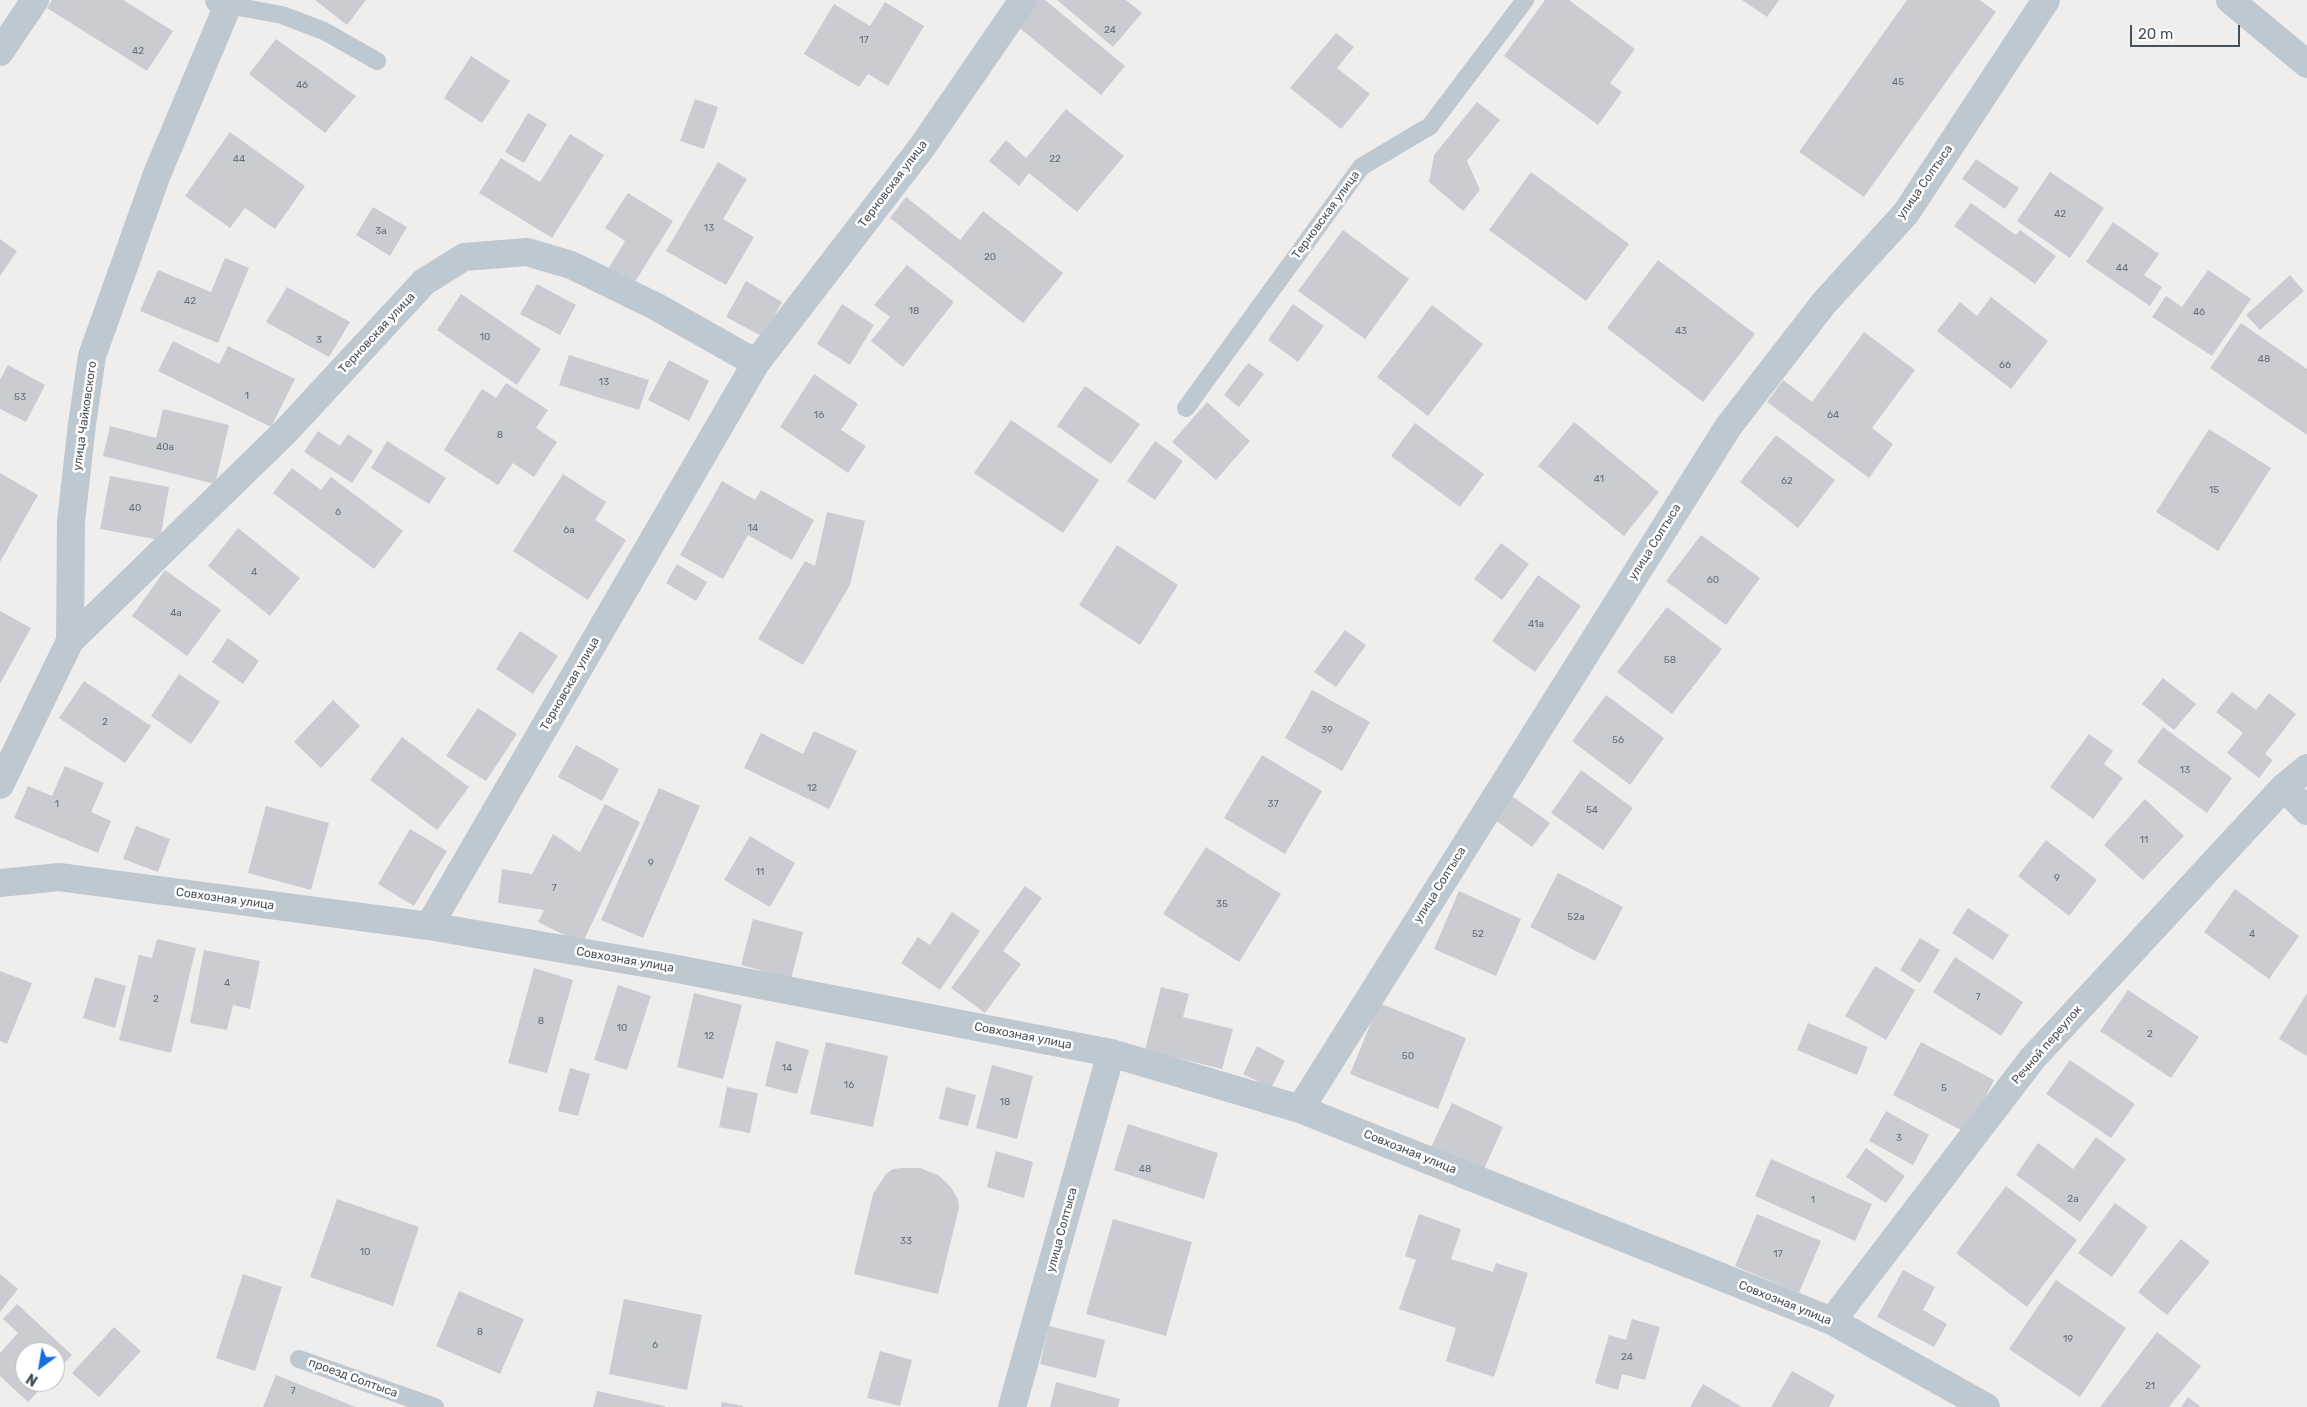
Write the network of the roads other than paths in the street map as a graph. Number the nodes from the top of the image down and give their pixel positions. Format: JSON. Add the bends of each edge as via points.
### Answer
{"nodes":[{"id":1,"x":35,"y":0,"type":"edge"},
{"id":2,"x":1023,"y":0,"type":"edge"},
{"id":3,"x":1525,"y":0,"type":"edge"},
{"id":4,"x":2046,"y":0,"type":"edge"},
{"id":5,"x":2230,"y":0,"type":"edge"},
{"id":6,"x":224,"y":3,"type":"edge"},
{"id":7,"x":0,"y":52,"type":"edge"},
{"id":8,"x":377,"y":61,"type":"dead end"},
{"id":9,"x":2307,"y":64,"type":"edge"},
{"id":10,"x":756,"y":363,"type":"junction"},
{"id":11,"x":1186,"y":408,"type":"dead end"},
{"id":12,"x":70,"y":641,"type":"junction"},
{"id":13,"x":2307,"y":768,"type":"edge"},
{"id":14,"x":3,"y":772,"type":"edge"},
{"id":15,"x":2284,"y":787,"type":"junction"},
{"id":16,"x":2307,"y":811,"type":"edge"},
{"id":17,"x":0,"y":883,"type":"edge"},
{"id":18,"x":429,"y":926,"type":"junction"},
{"id":19,"x":1111,"y":1053,"type":"junction"},
{"id":20,"x":1300,"y":1109,"type":"junction"},
{"id":21,"x":1832,"y":1321,"type":"junction"},
{"id":22,"x":299,"y":1358,"type":"dead end"},
{"id":23,"x":435,"y":1407,"type":"edge"},
{"id":24,"x":1012,"y":1407,"type":"edge"},
{"id":25,"x":1986,"y":1407,"type":"edge"}],
"edges":[{"from":1,"to":7,"type":"street"},
{"from":2,"to":10,"type":"street","name":"Терновская улица","via":[[922,147]]},
{"from":3,"to":11,"type":"lane","name":"Терновская улица","via":[[1430,126],[1361,167]]},
{"from":4,"to":20,"type":"street","name":"улица Солтыса","via":[[1906,213],[1824,303],[1728,428]]},
{"from":5,"to":9,"type":"street"},
{"from":6,"to":8,"type":"lane","via":[[282,15],[324,31]]},
{"from":6,"to":12,"type":"street","name":"улица Чайковского","via":[[157,174],[92,356],[72,522]]},
{"from":10,"to":12,"type":"street","name":"Терновская улица","via":[[655,306],[570,265],[527,252],[464,257],[424,282],[285,432]]},
{"from":10,"to":18,"type":"street","name":"Терновская улица"},
{"from":12,"to":14,"type":"street","name":"улица Чайковского"},
{"from":13,"to":15,"type":"street","name":"Речной переулок"},
{"from":15,"to":16,"type":"street"},
{"from":15,"to":21,"type":"street","name":"Речной переулок","via":[[2032,1059]]},
{"from":17,"to":18,"type":"street","name":"Совхозная улица","via":[[59,877]]},
{"from":18,"to":19,"type":"street","name":"Совхозная улица"},
{"from":19,"to":20,"type":"street","name":"Совхозная улица"},
{"from":19,"to":24,"type":"street","name":"улица Солтыса"},
{"from":20,"to":21,"type":"street","name":"Совхозная улица"},
{"from":21,"to":25,"type":"street","name":"Совхозная улица"},
{"from":22,"to":23,"type":"lane","name":"проезд Солтыса"}]}
